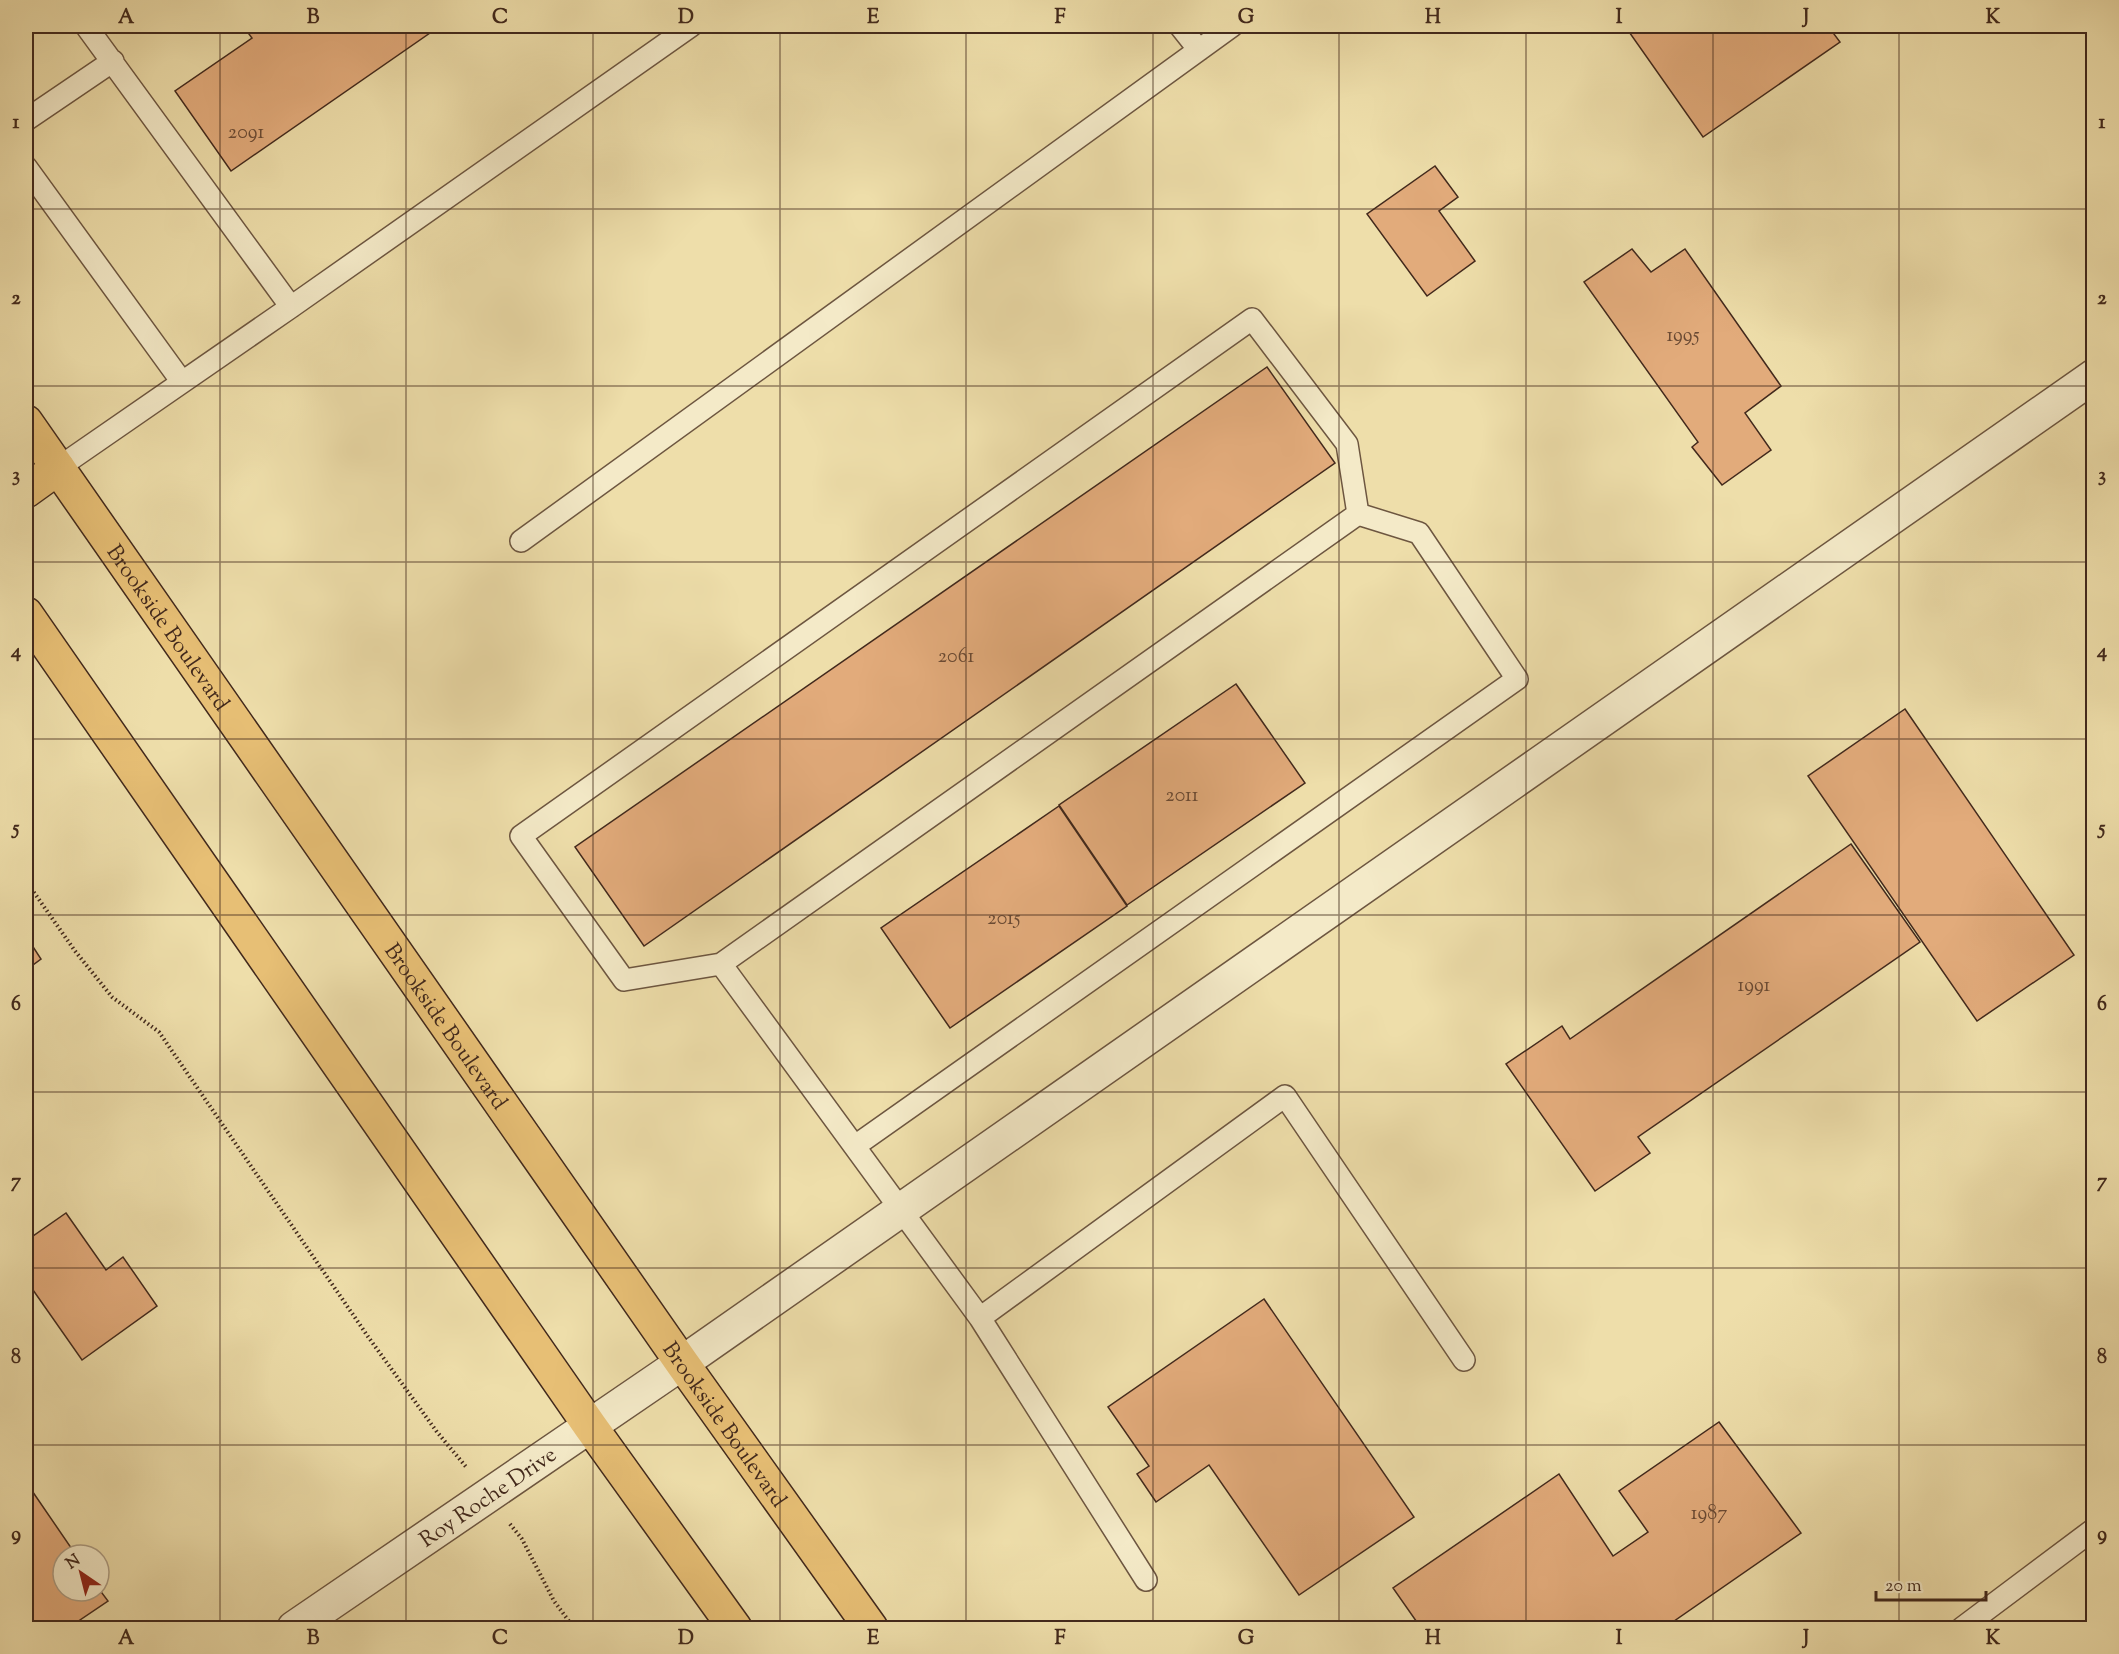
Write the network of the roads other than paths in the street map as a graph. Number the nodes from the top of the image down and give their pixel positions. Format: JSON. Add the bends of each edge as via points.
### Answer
{"nodes":[{"id":1,"x":86,"y":26,"type":"edge"},
{"id":2,"x":691,"y":26,"type":"edge"},
{"id":3,"x":1180,"y":26,"type":"edge"},
{"id":4,"x":1232,"y":26,"type":"edge"},
{"id":5,"x":1199,"y":50,"type":"junction"},
{"id":6,"x":114,"y":61,"type":"junction"},
{"id":7,"x":26,"y":120,"type":"edge"},
{"id":8,"x":26,"y":167,"type":"edge"},
{"id":9,"x":291,"y":307,"type":"junction"},
{"id":10,"x":2094,"y":376,"type":"edge"},
{"id":11,"x":182,"y":382,"type":"junction"},
{"id":12,"x":26,"y":422,"type":"edge"},
{"id":13,"x":58,"y":468,"type":"junction"},
{"id":14,"x":26,"y":490,"type":"edge"},
{"id":15,"x":1358,"y":514,"type":"junction"},
{"id":16,"x":521,"y":541,"type":"dead end"},
{"id":17,"x":26,"y":614,"type":"edge"},
{"id":18,"x":721,"y":964,"type":"junction"},
{"id":19,"x":855,"y":1146,"type":"junction"},
{"id":20,"x":902,"y":1210,"type":"junction"},
{"id":21,"x":980,"y":1318,"type":"junction"},
{"id":22,"x":1464,"y":1360,"type":"dead end"},
{"id":23,"x":682,"y":1363,"type":"junction"},
{"id":24,"x":590,"y":1426,"type":"junction"},
{"id":25,"x":2094,"y":1529,"type":"edge"},
{"id":26,"x":1146,"y":1580,"type":"dead end"},
{"id":27,"x":294,"y":1629,"type":"edge"},
{"id":28,"x":735,"y":1629,"type":"edge"},
{"id":29,"x":871,"y":1629,"type":"edge"},
{"id":30,"x":1962,"y":1629,"type":"edge"}],
"edges":[{"from":1,"to":6,"type":"lane"},
{"from":2,"to":9,"type":"lane"},
{"from":3,"to":5,"type":"lane"},
{"from":4,"to":5,"type":"lane"},
{"from":5,"to":16,"type":"lane"},
{"from":6,"to":7,"type":"lane"},
{"from":6,"to":9,"type":"lane"},
{"from":8,"to":11,"type":"lane"},
{"from":9,"to":11,"type":"lane"},
{"from":10,"to":20,"type":"street","name":"Roy Roche Drive"},
{"from":11,"to":13,"type":"lane"},
{"from":12,"to":13,"type":"main road","name":"Brookside Boulevard"},
{"from":13,"to":14,"type":"main road"},
{"from":13,"to":23,"type":"main road","name":"Brookside Boulevard"},
{"from":15,"to":18,"type":"lane"},
{"from":15,"to":18,"type":"lane","via":[[1347,444],[1252,319],[521,836],[624,980]]},
{"from":15,"to":19,"type":"lane","via":[[1419,533],[1517,679]]},
{"from":17,"to":24,"type":"main road"},
{"from":18,"to":19,"type":"lane"},
{"from":19,"to":20,"type":"lane"},
{"from":20,"to":21,"type":"lane"},
{"from":20,"to":23,"type":"street","name":"Roy Roche Drive"},
{"from":21,"to":22,"type":"lane","via":[[1285,1096]]},
{"from":21,"to":26,"type":"lane"},
{"from":23,"to":24,"type":"street","name":"Roy Roche Drive"},
{"from":23,"to":29,"type":"main road","name":"Brookside Boulevard"},
{"from":24,"to":27,"type":"street","name":"Roy Roche Drive"},
{"from":24,"to":28,"type":"main road"},
{"from":25,"to":30,"type":"lane"}]}
